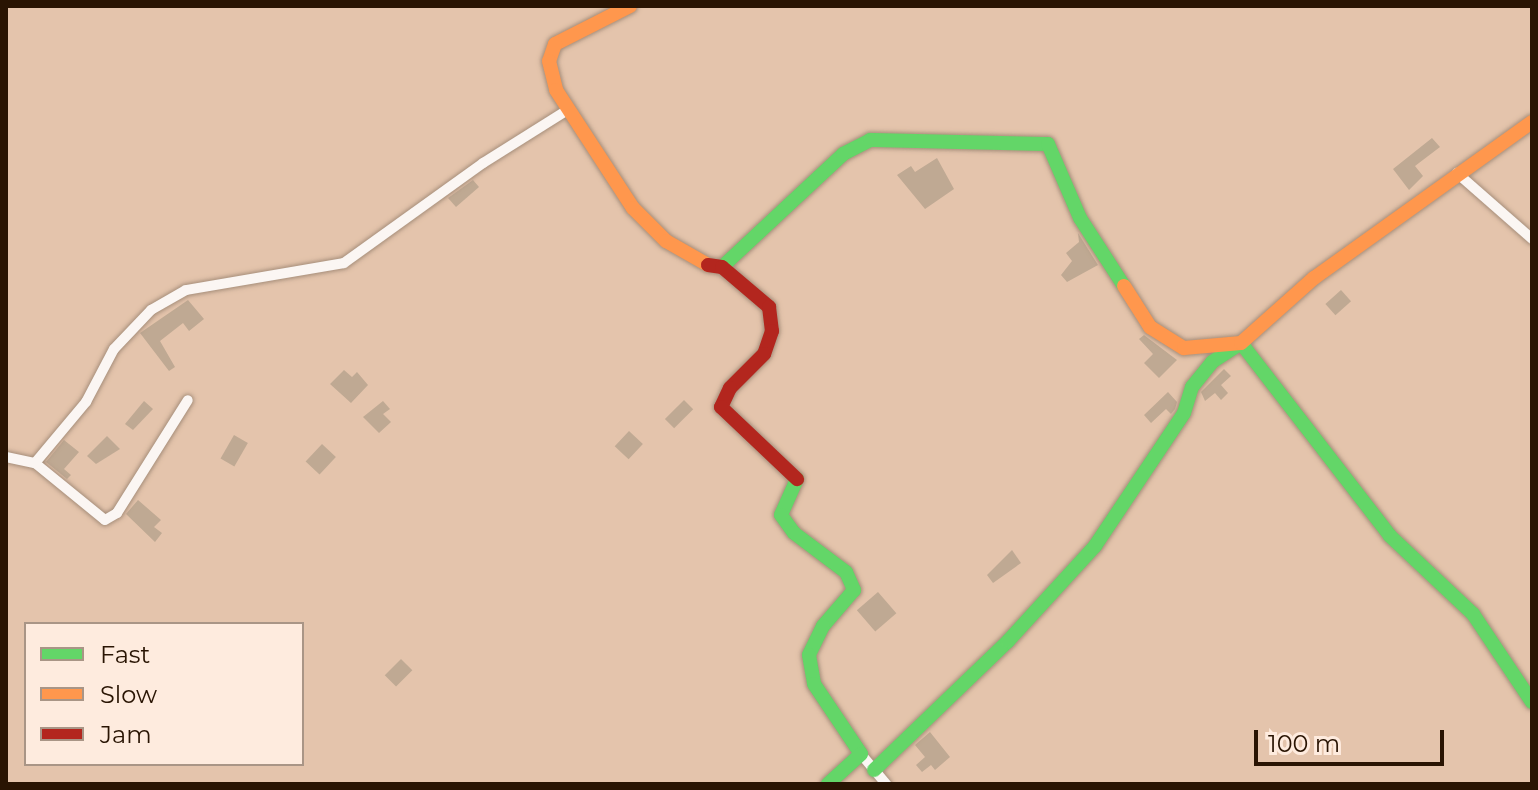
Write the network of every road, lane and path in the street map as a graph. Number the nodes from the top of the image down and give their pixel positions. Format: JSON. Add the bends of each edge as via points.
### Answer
{"nodes":[{"id":1,"x":630,"y":6,"type":"edge"},
{"id":2,"x":566,"y":111,"type":"junction"},
{"id":3,"x":1532,"y":122,"type":"edge"},
{"id":4,"x":1457,"y":173,"type":"junction"},
{"id":5,"x":1532,"y":239,"type":"edge"},
{"id":6,"x":722,"y":267,"type":"junction"},
{"id":7,"x":1241,"y":343,"type":"junction"},
{"id":8,"x":188,"y":400,"type":"dead end"},
{"id":9,"x":6,"y":457,"type":"edge"},
{"id":10,"x":35,"y":463,"type":"junction"},
{"id":11,"x":1532,"y":702,"type":"edge"},
{"id":12,"x":861,"y":754,"type":"junction"},
{"id":13,"x":874,"y":770,"type":"junction"},
{"id":14,"x":828,"y":784,"type":"edge"},
{"id":15,"x":886,"y":784,"type":"edge"}],
"edges":[{"from":1,"to":2,"type":"street","via":[[555,44],[549,61]]},
{"from":2,"to":6,"type":"street","via":[[644,219],[704,265]]},
{"from":2,"to":10,"type":"street","via":[[344,263],[186,290],[151,310],[114,349],[86,402]]},
{"from":3,"to":4,"type":"street"},
{"from":4,"to":5,"type":"street"},
{"from":4,"to":7,"type":"street","via":[[1314,278]]},
{"from":6,"to":7,"type":"street","via":[[843,154],[870,140],[1048,144],[1080,218],[1150,327],[1184,348]]},
{"from":6,"to":12,"type":"street","via":[[769,307],[772,331],[764,354],[730,388],[721,407],[798,477],[781,515],[794,533],[846,572],[854,590],[823,626],[809,655],[814,684]]},
{"from":7,"to":11,"type":"street","via":[[1390,536],[1473,614]]},
{"from":7,"to":13,"type":"street","via":[[1212,362],[1192,387],[1184,413],[1095,546],[1008,641]]},
{"from":8,"to":10,"type":"street","via":[[117,513],[105,520]]},
{"from":9,"to":10,"type":"street"},
{"from":12,"to":13,"type":"street"},
{"from":12,"to":14,"type":"street"},
{"from":13,"to":15,"type":"street"}]}
